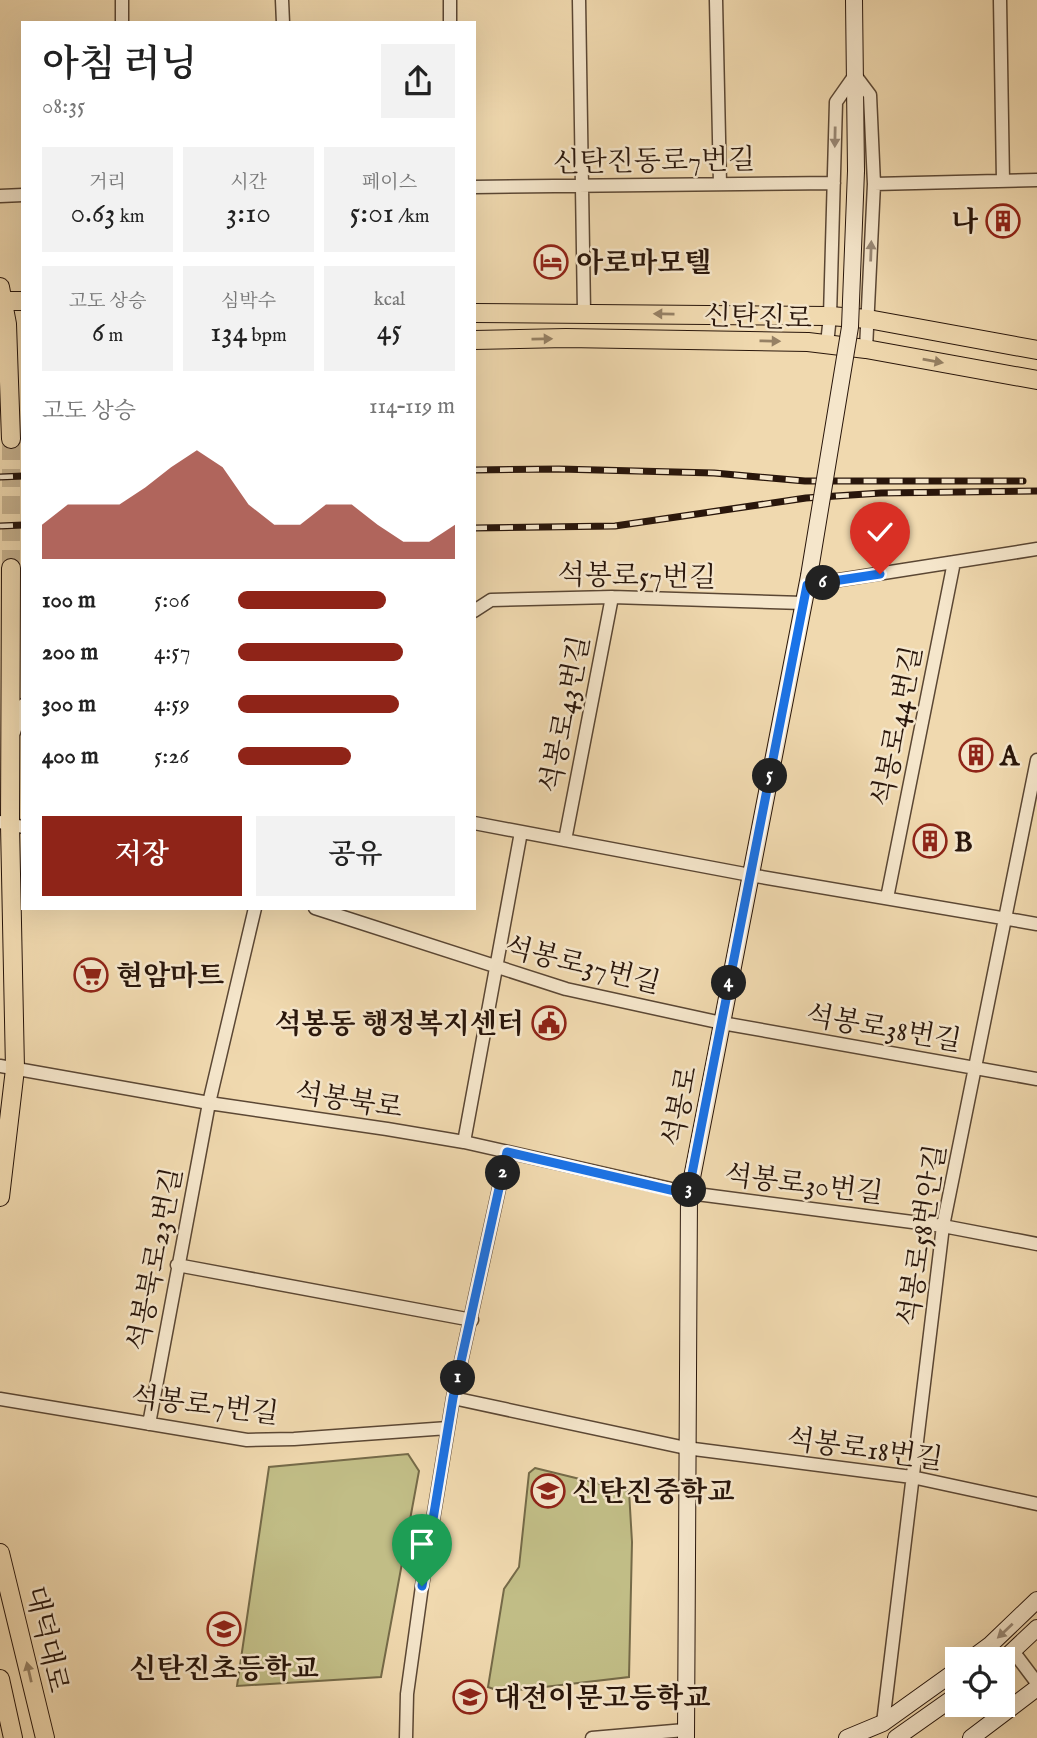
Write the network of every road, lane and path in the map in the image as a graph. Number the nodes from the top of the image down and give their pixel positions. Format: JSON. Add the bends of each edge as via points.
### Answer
{"nodes":[{"id":1,"x":122,"y":0,"type":"edge"},
{"id":2,"x":282,"y":0,"type":"edge"},
{"id":3,"x":450,"y":0,"type":"edge"},
{"id":4,"x":579,"y":0,"type":"edge"},
{"id":5,"x":716,"y":0,"type":"edge"},
{"id":6,"x":855,"y":0,"type":"edge"},
{"id":7,"x":1000,"y":0,"type":"edge"},
{"id":8,"x":122,"y":21,"type":"edge"},
{"id":9,"x":283,"y":21,"type":"edge"},
{"id":10,"x":450,"y":21,"type":"edge"},
{"id":11,"x":855,"y":75,"type":"junction"},
{"id":12,"x":1037,"y":180,"type":"edge"},
{"id":13,"x":1003,"y":181,"type":"junction"},
{"id":14,"x":834,"y":183,"type":"junction"},
{"id":15,"x":582,"y":184,"type":"junction"},
{"id":16,"x":720,"y":184,"type":"junction"},
{"id":17,"x":874,"y":184,"type":"junction"},
{"id":18,"x":476,"y":187,"type":"edge"},
{"id":19,"x":21,"y":195,"type":"edge"},
{"id":20,"x":0,"y":196,"type":"edge"},
{"id":21,"x":1,"y":296,"type":"edge"},
{"id":22,"x":21,"y":301,"type":"edge"},
{"id":23,"x":583,"y":312,"type":"junction"},
{"id":24,"x":476,"y":313,"type":"edge"},
{"id":25,"x":830,"y":316,"type":"junction"},
{"id":26,"x":868,"y":319,"type":"junction"},
{"id":27,"x":10,"y":324,"type":"edge"},
{"id":28,"x":476,"y":340,"type":"edge"},
{"id":29,"x":827,"y":344,"type":"junction"},
{"id":30,"x":866,"y":349,"type":"junction"},
{"id":31,"x":1037,"y":351,"type":"edge"},
{"id":32,"x":990,"y":371,"type":"junction"},
{"id":33,"x":1037,"y":380,"type":"edge"},
{"id":34,"x":11,"y":439,"type":"tunnel mouth"},
{"id":35,"x":1037,"y":549,"type":"edge"},
{"id":36,"x":954,"y":562,"type":"junction"},
{"id":37,"x":11,"y":568,"type":"tunnel mouth"},
{"id":38,"x":808,"y":580,"type":"junction"},
{"id":39,"x":612,"y":597,"type":"junction"},
{"id":40,"x":803,"y":603,"type":"junction"},
{"id":41,"x":476,"y":610,"type":"edge"},
{"id":42,"x":21,"y":711,"type":"edge"},
{"id":43,"x":10,"y":742,"type":"junction"},
{"id":44,"x":1037,"y":760,"type":"edge"},
{"id":45,"x":476,"y":823,"type":"edge"},
{"id":46,"x":11,"y":825,"type":"edge"},
{"id":47,"x":521,"y":832,"type":"junction"},
{"id":48,"x":565,"y":840,"type":"junction"},
{"id":49,"x":750,"y":875,"type":"junction"},
{"id":50,"x":887,"y":898,"type":"junction"},
{"id":51,"x":255,"y":910,"type":"edge"},
{"id":52,"x":321,"y":910,"type":"edge"},
{"id":53,"x":1006,"y":919,"type":"junction"},
{"id":54,"x":1037,"y":924,"type":"edge"},
{"id":55,"x":497,"y":968,"type":"junction"},
{"id":56,"x":722,"y":1023,"type":"junction"},
{"id":57,"x":7,"y":1067,"type":"edge"},
{"id":58,"x":976,"y":1069,"type":"junction"},
{"id":59,"x":1037,"y":1079,"type":"edge"},
{"id":60,"x":209,"y":1103,"type":"junction"},
{"id":61,"x":464,"y":1142,"type":"junction"},
{"id":62,"x":507,"y":1152,"type":"junction"},
{"id":63,"x":688,"y":1194,"type":"junction"},
{"id":64,"x":0,"y":1197,"type":"edge"},
{"id":65,"x":943,"y":1226,"type":"junction"},
{"id":66,"x":1037,"y":1244,"type":"edge"},
{"id":67,"x":177,"y":1265,"type":"junction"},
{"id":68,"x":472,"y":1320,"type":"junction"},
{"id":69,"x":453,"y":1398,"type":"junction"},
{"id":70,"x":0,"y":1399,"type":"edge"},
{"id":71,"x":149,"y":1424,"type":"junction"},
{"id":72,"x":448,"y":1428,"type":"junction"},
{"id":73,"x":686,"y":1448,"type":"junction"},
{"id":74,"x":912,"y":1477,"type":"junction"},
{"id":75,"x":1037,"y":1504,"type":"edge"},
{"id":76,"x":0,"y":1553,"type":"edge"},
{"id":77,"x":1037,"y":1600,"type":"edge"},
{"id":78,"x":1037,"y":1628,"type":"edge"},
{"id":79,"x":987,"y":1647,"type":"edge"},
{"id":80,"x":1015,"y":1649,"type":"edge"},
{"id":81,"x":1015,"y":1663,"type":"edge"},
{"id":82,"x":0,"y":1679,"type":"edge"},
{"id":83,"x":945,"y":1679,"type":"edge"},
{"id":84,"x":1037,"y":1685,"type":"edge"},
{"id":85,"x":945,"y":1704,"type":"edge"},
{"id":86,"x":883,"y":1723,"type":"junction"},
{"id":87,"x":685,"y":1734,"type":"edge"},
{"id":88,"x":13,"y":1738,"type":"edge"},
{"id":89,"x":45,"y":1738,"type":"edge"},
{"id":90,"x":406,"y":1738,"type":"edge"},
{"id":91,"x":592,"y":1738,"type":"edge"},
{"id":92,"x":847,"y":1738,"type":"edge"},
{"id":93,"x":895,"y":1738,"type":"edge"},
{"id":94,"x":971,"y":1738,"type":"edge"}],
"edges":[{"from":1,"to":8,"type":"street"},
{"from":2,"to":9,"type":"street"},
{"from":3,"to":10,"type":"street"},
{"from":4,"to":15,"type":"street"},
{"from":5,"to":16,"type":"street"},
{"from":6,"to":11,"type":"main road","name":"석봉로"},
{"from":7,"to":13,"type":"street"},
{"from":11,"to":14,"type":"street","one_way":true,"via":[[836,102]]},
{"from":11,"to":17,"type":"street","via":[[870,95]]},
{"from":11,"to":38,"type":"main road","name":"석봉로","bridge":true,"via":[[850,327]]},
{"from":12,"to":13,"type":"street"},
{"from":13,"to":17,"type":"street"},
{"from":14,"to":16,"type":"street","name":"신탄진동로7번길"},
{"from":14,"to":25,"type":"street"},
{"from":15,"to":16,"type":"street","name":"신탄진동로7번길"},
{"from":15,"to":18,"type":"street","name":"신탄진동로7번길"},
{"from":15,"to":23,"type":"street"},
{"from":26,"to":17,"type":"street","one_way":true},
{"from":19,"to":20,"type":"street"},
{"from":21,"to":22,"type":"main road"},
{"from":21,"to":27,"type":"main road"},
{"from":23,"to":24,"type":"main road","name":"신탄진로"},
{"from":25,"to":23,"type":"main road","name":"신탄진로","one_way":true},
{"from":25,"to":26,"type":"main road","name":"신탄진로"},
{"from":25,"to":29,"type":"street"},
{"from":26,"to":30,"type":"street"},
{"from":26,"to":31,"type":"main road","name":"신탄진로"},
{"from":27,"to":34,"type":"main road"},
{"from":28,"to":29,"type":"main road","name":"신탄진로","one_way":true},
{"from":29,"to":30,"type":"main road","name":"신탄진로"},
{"from":30,"to":32,"type":"main road","name":"신탄진로","one_way":true},
{"from":31,"to":32,"type":"main road","via":[[1014,358],[992,354],[985,357]]},
{"from":32,"to":33,"type":"main road","name":"신탄진로"},
{"from":35,"to":36,"type":"street"},
{"from":36,"to":38,"type":"street"},
{"from":36,"to":50,"type":"street","name":"석봉로44번길"},
{"from":37,"to":43,"type":"main road"},
{"from":38,"to":40,"type":"main road","name":"석봉로"},
{"from":39,"to":40,"type":"street","name":"석봉로57번길"},
{"from":39,"to":41,"type":"street","name":"석봉로57번길","via":[[492,600]]},
{"from":39,"to":48,"type":"street","name":"석봉로43번길"},
{"from":40,"to":49,"type":"main road","name":"석봉로"},
{"from":42,"to":43,"type":"street"},
{"from":43,"to":46,"type":"main road"},
{"from":44,"to":53,"type":"street","name":"석봉로58번안길"},
{"from":45,"to":47,"type":"street"},
{"from":46,"to":57,"type":"main road"},
{"from":47,"to":48,"type":"street"},
{"from":47,"to":55,"type":"street"},
{"from":48,"to":49,"type":"street"},
{"from":49,"to":50,"type":"street"},
{"from":49,"to":56,"type":"main road","name":"석봉로"},
{"from":50,"to":53,"type":"street"},
{"from":51,"to":60,"type":"street","name":"석봉북로23번길"},
{"from":52,"to":55,"type":"street","name":"석봉로37번길"},
{"from":53,"to":54,"type":"street"},
{"from":53,"to":58,"type":"street","name":"석봉로58번안길"},
{"from":55,"to":56,"type":"street","name":"석봉로37번길","via":[[566,989]]},
{"from":55,"to":61,"type":"street"},
{"from":56,"to":58,"type":"street","name":"석봉로38번길"},
{"from":56,"to":63,"type":"main road","name":"석봉로"},
{"from":57,"to":60,"type":"street","name":"석봉북로"},
{"from":57,"to":64,"type":"main road"},
{"from":58,"to":59,"type":"street","name":"석봉로38번길"},
{"from":58,"to":65,"type":"street","name":"석봉로58번안길"},
{"from":60,"to":61,"type":"street","name":"석봉북로"},
{"from":60,"to":67,"type":"street","name":"석봉북로23번길"},
{"from":61,"to":62,"type":"street","name":"석봉북로"},
{"from":62,"to":63,"type":"street","name":"석봉북로"},
{"from":62,"to":68,"type":"street"},
{"from":63,"to":65,"type":"street","name":"석봉로30번길"},
{"from":63,"to":73,"type":"main road","name":"석봉로"},
{"from":65,"to":66,"type":"street","name":"석봉로30번길"},
{"from":65,"to":74,"type":"street","name":"석봉로58번안길"},
{"from":67,"to":68,"type":"street"},
{"from":67,"to":71,"type":"street","name":"석봉북로23번길"},
{"from":68,"to":69,"type":"street"},
{"from":69,"to":72,"type":"street"},
{"from":69,"to":73,"type":"street"},
{"from":70,"to":71,"type":"street","name":"석봉로7번길"},
{"from":71,"to":72,"type":"street","name":"석봉로7번길","via":[[247,1440]]},
{"from":72,"to":90,"type":"street","via":[[407,1694]]},
{"from":73,"to":74,"type":"street","name":"석봉로18번길"},
{"from":73,"to":87,"type":"main road","name":"석봉로"},
{"from":74,"to":75,"type":"street","name":"석봉로18번길"},
{"from":74,"to":86,"type":"street","name":"석봉로58번안길"},
{"from":89,"to":76,"type":"main road","name":"대덕대로","one_way":true},
{"from":77,"to":79,"type":"main road","one_way":true},
{"from":78,"to":80,"type":"main road"},
{"from":81,"to":84,"type":"street"},
{"from":82,"to":88,"type":"main road","name":"대덕대로"},
{"from":83,"to":86,"type":"main road"},
{"from":84,"to":94,"type":"main road"},
{"from":85,"to":93,"type":"main road"},
{"from":86,"to":92,"type":"main road"},
{"from":87,"to":91,"type":"street"}]}
